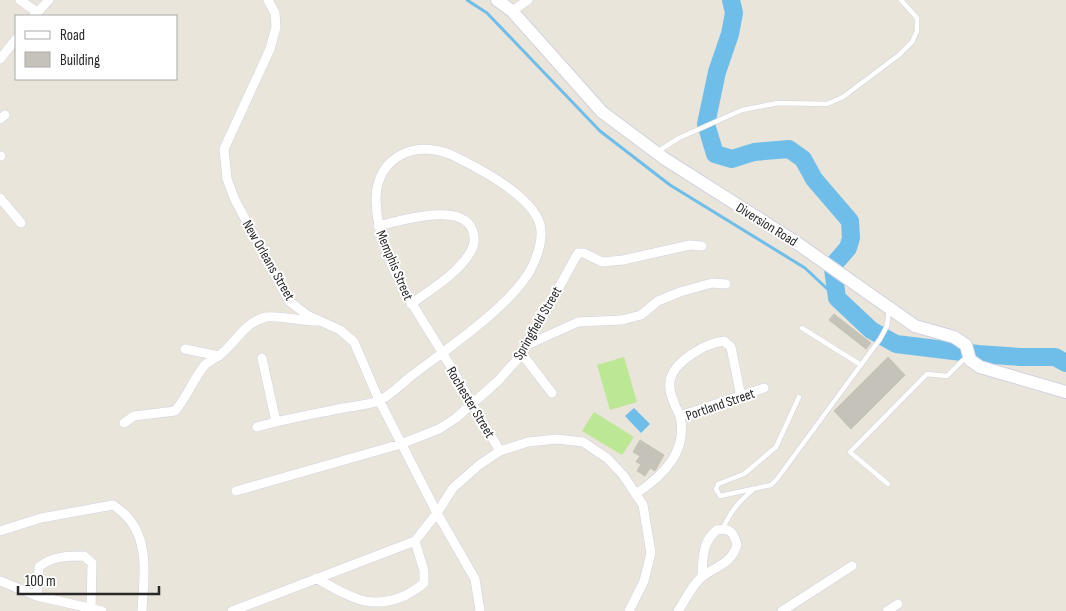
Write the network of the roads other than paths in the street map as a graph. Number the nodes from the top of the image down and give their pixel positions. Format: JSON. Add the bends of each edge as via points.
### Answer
{"nodes":[{"id":1,"x":20,"y":0,"type":"edge"},
{"id":2,"x":49,"y":0,"type":"edge"},
{"id":3,"x":268,"y":0,"type":"edge"},
{"id":4,"x":497,"y":0,"type":"edge"},
{"id":5,"x":528,"y":0,"type":"edge"},
{"id":6,"x":901,"y":0,"type":"edge"},
{"id":7,"x":512,"y":11,"type":"junction"},
{"id":8,"x":35,"y":14,"type":"edge"},
{"id":9,"x":15,"y":40,"type":"edge"},
{"id":10,"x":1,"y":54,"type":"edge"},
{"id":11,"x":656,"y":152,"type":"junction"},
{"id":12,"x":0,"y":198,"type":"edge"},
{"id":13,"x":21,"y":223,"type":"dead end"},
{"id":14,"x":378,"y":226,"type":"junction"},
{"id":15,"x":702,"y":246,"type":"dead end"},
{"id":16,"x":726,"y":284,"type":"dead end"},
{"id":17,"x":411,"y":304,"type":"junction"},
{"id":18,"x":890,"y":308,"type":"junction"},
{"id":19,"x":325,"y":321,"type":"junction"},
{"id":20,"x":802,"y":328,"type":"dead end"},
{"id":21,"x":527,"y":345,"type":"junction"},
{"id":22,"x":185,"y":349,"type":"dead end"},
{"id":23,"x":442,"y":353,"type":"junction"},
{"id":24,"x":522,"y":354,"type":"junction"},
{"id":25,"x":969,"y":354,"type":"junction"},
{"id":26,"x":219,"y":356,"type":"junction"},
{"id":27,"x":262,"y":358,"type":"dead end"},
{"id":28,"x":861,"y":365,"type":"junction"},
{"id":29,"x":764,"y":388,"type":"dead end"},
{"id":30,"x":1066,"y":392,"type":"edge"},
{"id":31,"x":552,"y":393,"type":"dead end"},
{"id":32,"x":741,"y":397,"type":"junction"},
{"id":33,"x":799,"y":397,"type":"dead end"},
{"id":34,"x":379,"y":400,"type":"junction"},
{"id":35,"x":472,"y":405,"type":"junction"},
{"id":36,"x":680,"y":416,"type":"junction"},
{"id":37,"x":276,"y":422,"type":"junction"},
{"id":38,"x":124,"y":423,"type":"dead end"},
{"id":39,"x":257,"y":427,"type":"dead end"},
{"id":40,"x":401,"y":444,"type":"junction"},
{"id":41,"x":500,"y":451,"type":"junction"},
{"id":42,"x":888,"y":484,"type":"dead end"},
{"id":43,"x":756,"y":488,"type":"junction"},
{"id":44,"x":236,"y":491,"type":"dead end"},
{"id":45,"x":637,"y":493,"type":"junction"},
{"id":46,"x":437,"y":513,"type":"junction"},
{"id":47,"x":723,"y":528,"type":"junction"},
{"id":48,"x":0,"y":531,"type":"edge"},
{"id":49,"x":415,"y":541,"type":"junction"},
{"id":50,"x":852,"y":566,"type":"dead end"},
{"id":51,"x":702,"y":576,"type":"junction"},
{"id":52,"x":316,"y":578,"type":"junction"},
{"id":53,"x":0,"y":581,"type":"edge"},
{"id":54,"x":37,"y":596,"type":"junction"},
{"id":55,"x":898,"y":604,"type":"dead end"},
{"id":56,"x":392,"y":607,"type":"edge"},
{"id":57,"x":91,"y":608,"type":"junction"},
{"id":58,"x":102,"y":611,"type":"edge"},
{"id":59,"x":142,"y":611,"type":"edge"},
{"id":60,"x":232,"y":611,"type":"edge"},
{"id":61,"x":480,"y":611,"type":"edge"},
{"id":62,"x":629,"y":611,"type":"edge"},
{"id":63,"x":678,"y":611,"type":"edge"},
{"id":64,"x":782,"y":611,"type":"edge"},
{"id":65,"x":887,"y":611,"type":"edge"}],
"edges":[{"from":1,"to":8,"type":"street"},
{"from":2,"to":8,"type":"street"},
{"from":3,"to":19,"type":"street","name":"New Orleans Street","via":[[275,13],[276,27],[224,149],[224,165],[235,200],[289,301],[307,315]]},
{"from":4,"to":7,"type":"street","name":"Diversion Road"},
{"from":5,"to":7,"type":"street"},
{"from":6,"to":11,"type":"lane","via":[[917,18],[917,31],[912,42],[900,55],[843,97],[827,104],[778,103],[742,110]]},
{"from":7,"to":11,"type":"street","name":"Diversion Road","via":[[602,112]]},
{"from":9,"to":10,"type":"street"},
{"from":11,"to":18,"type":"street","name":"Diversion Road"},
{"from":12,"to":13,"type":"street"},
{"from":14,"to":17,"type":"street","name":"Memphis Street"},
{"from":14,"to":17,"type":"street","via":[[438,214],[466,222],[473,231],[471,251],[448,276]]},
{"from":14,"to":23,"type":"street","name":"Memphis Street","via":[[376,200],[380,176],[395,159],[413,149],[440,150],[510,188],[532,211],[542,230],[538,251],[527,276],[500,305]]},
{"from":15,"to":21,"type":"street","name":"Springfield Street","via":[[690,245],[602,262],[578,253]]},
{"from":16,"to":21,"type":"street","via":[[712,283],[680,292],[658,301],[641,315],[622,320],[578,322]]},
{"from":17,"to":23,"type":"street","name":"Memphis Street"},
{"from":18,"to":25,"type":"street","name":"Diversion Road","via":[[915,326],[954,337]]},
{"from":18,"to":28,"type":"lane","via":[[880,339]]},
{"from":19,"to":26,"type":"street","via":[[305,322],[274,317],[257,320],[245,327],[237,340]]},
{"from":19,"to":34,"type":"street","name":"New Orleans Street","via":[[354,342]]},
{"from":20,"to":28,"type":"lane"},
{"from":21,"to":24,"type":"street","name":"Springfield Street"},
{"from":22,"to":26,"type":"street"},
{"from":23,"to":34,"type":"street","name":"Memphis Street"},
{"from":23,"to":35,"type":"street","name":"Rochester Street"},
{"from":24,"to":31,"type":"street"},
{"from":24,"to":35,"type":"street","name":"Springfield Street"},
{"from":25,"to":30,"type":"street","name":"Diversion Road","via":[[980,367]]},
{"from":25,"to":42,"type":"lane","via":[[947,376],[927,374],[850,452]]},
{"from":26,"to":38,"type":"street","via":[[205,365],[175,410],[134,416]]},
{"from":27,"to":37,"type":"street"},
{"from":28,"to":43,"type":"lane","via":[[777,479]]},
{"from":29,"to":32,"type":"street","name":"Portland Street"},
{"from":32,"to":36,"type":"street","name":"Portland Street"},
{"from":32,"to":36,"type":"street","via":[[731,347],[724,341],[712,342],[675,369],[670,382]]},
{"from":33,"to":43,"type":"lane","via":[[776,447],[744,474],[718,484],[716,489],[720,496]]},
{"from":34,"to":37,"type":"street","name":"Memphis Street"},
{"from":34,"to":40,"type":"street","name":"New Orleans Street"},
{"from":35,"to":40,"type":"street","name":"Springfield Street","via":[[438,429]]},
{"from":35,"to":41,"type":"street","name":"Rochester Street"},
{"from":36,"to":45,"type":"street","name":"Portland Street","via":[[683,431],[680,449],[654,482]]},
{"from":37,"to":39,"type":"street","name":"Memphis Street"},
{"from":40,"to":44,"type":"street","name":"Springfield Street"},
{"from":40,"to":46,"type":"street","name":"New Orleans Street"},
{"from":41,"to":45,"type":"street","via":[[528,442],[557,439],[583,442],[607,458]]},
{"from":41,"to":46,"type":"street","via":[[452,488]]},
{"from":43,"to":47,"type":"lane","via":[[730,512]]},
{"from":45,"to":62,"type":"street","via":[[645,515],[651,553],[644,581]]},
{"from":46,"to":49,"type":"street"},
{"from":46,"to":61,"type":"street","name":"New Orleans Street","via":[[475,579]]},
{"from":47,"to":51,"type":"street","via":[[710,535],[704,548]]},
{"from":47,"to":51,"type":"street","via":[[734,534],[738,545],[735,552],[720,567]]},
{"from":48,"to":59,"type":"street","via":[[41,518],[113,505],[124,512],[143,544]]},
{"from":49,"to":52,"type":"street"},
{"from":49,"to":56,"type":"street","via":[[424,570],[424,583]]},
{"from":50,"to":64,"type":"street"},
{"from":51,"to":63,"type":"street"},
{"from":52,"to":56,"type":"street","via":[[367,604]]},
{"from":52,"to":60,"type":"street"},
{"from":53,"to":54,"type":"street"},
{"from":54,"to":57,"type":"street"},
{"from":54,"to":57,"type":"street","via":[[39,567],[46,561],[84,556],[92,563]]},
{"from":55,"to":65,"type":"street"},
{"from":57,"to":58,"type":"street"}]}
